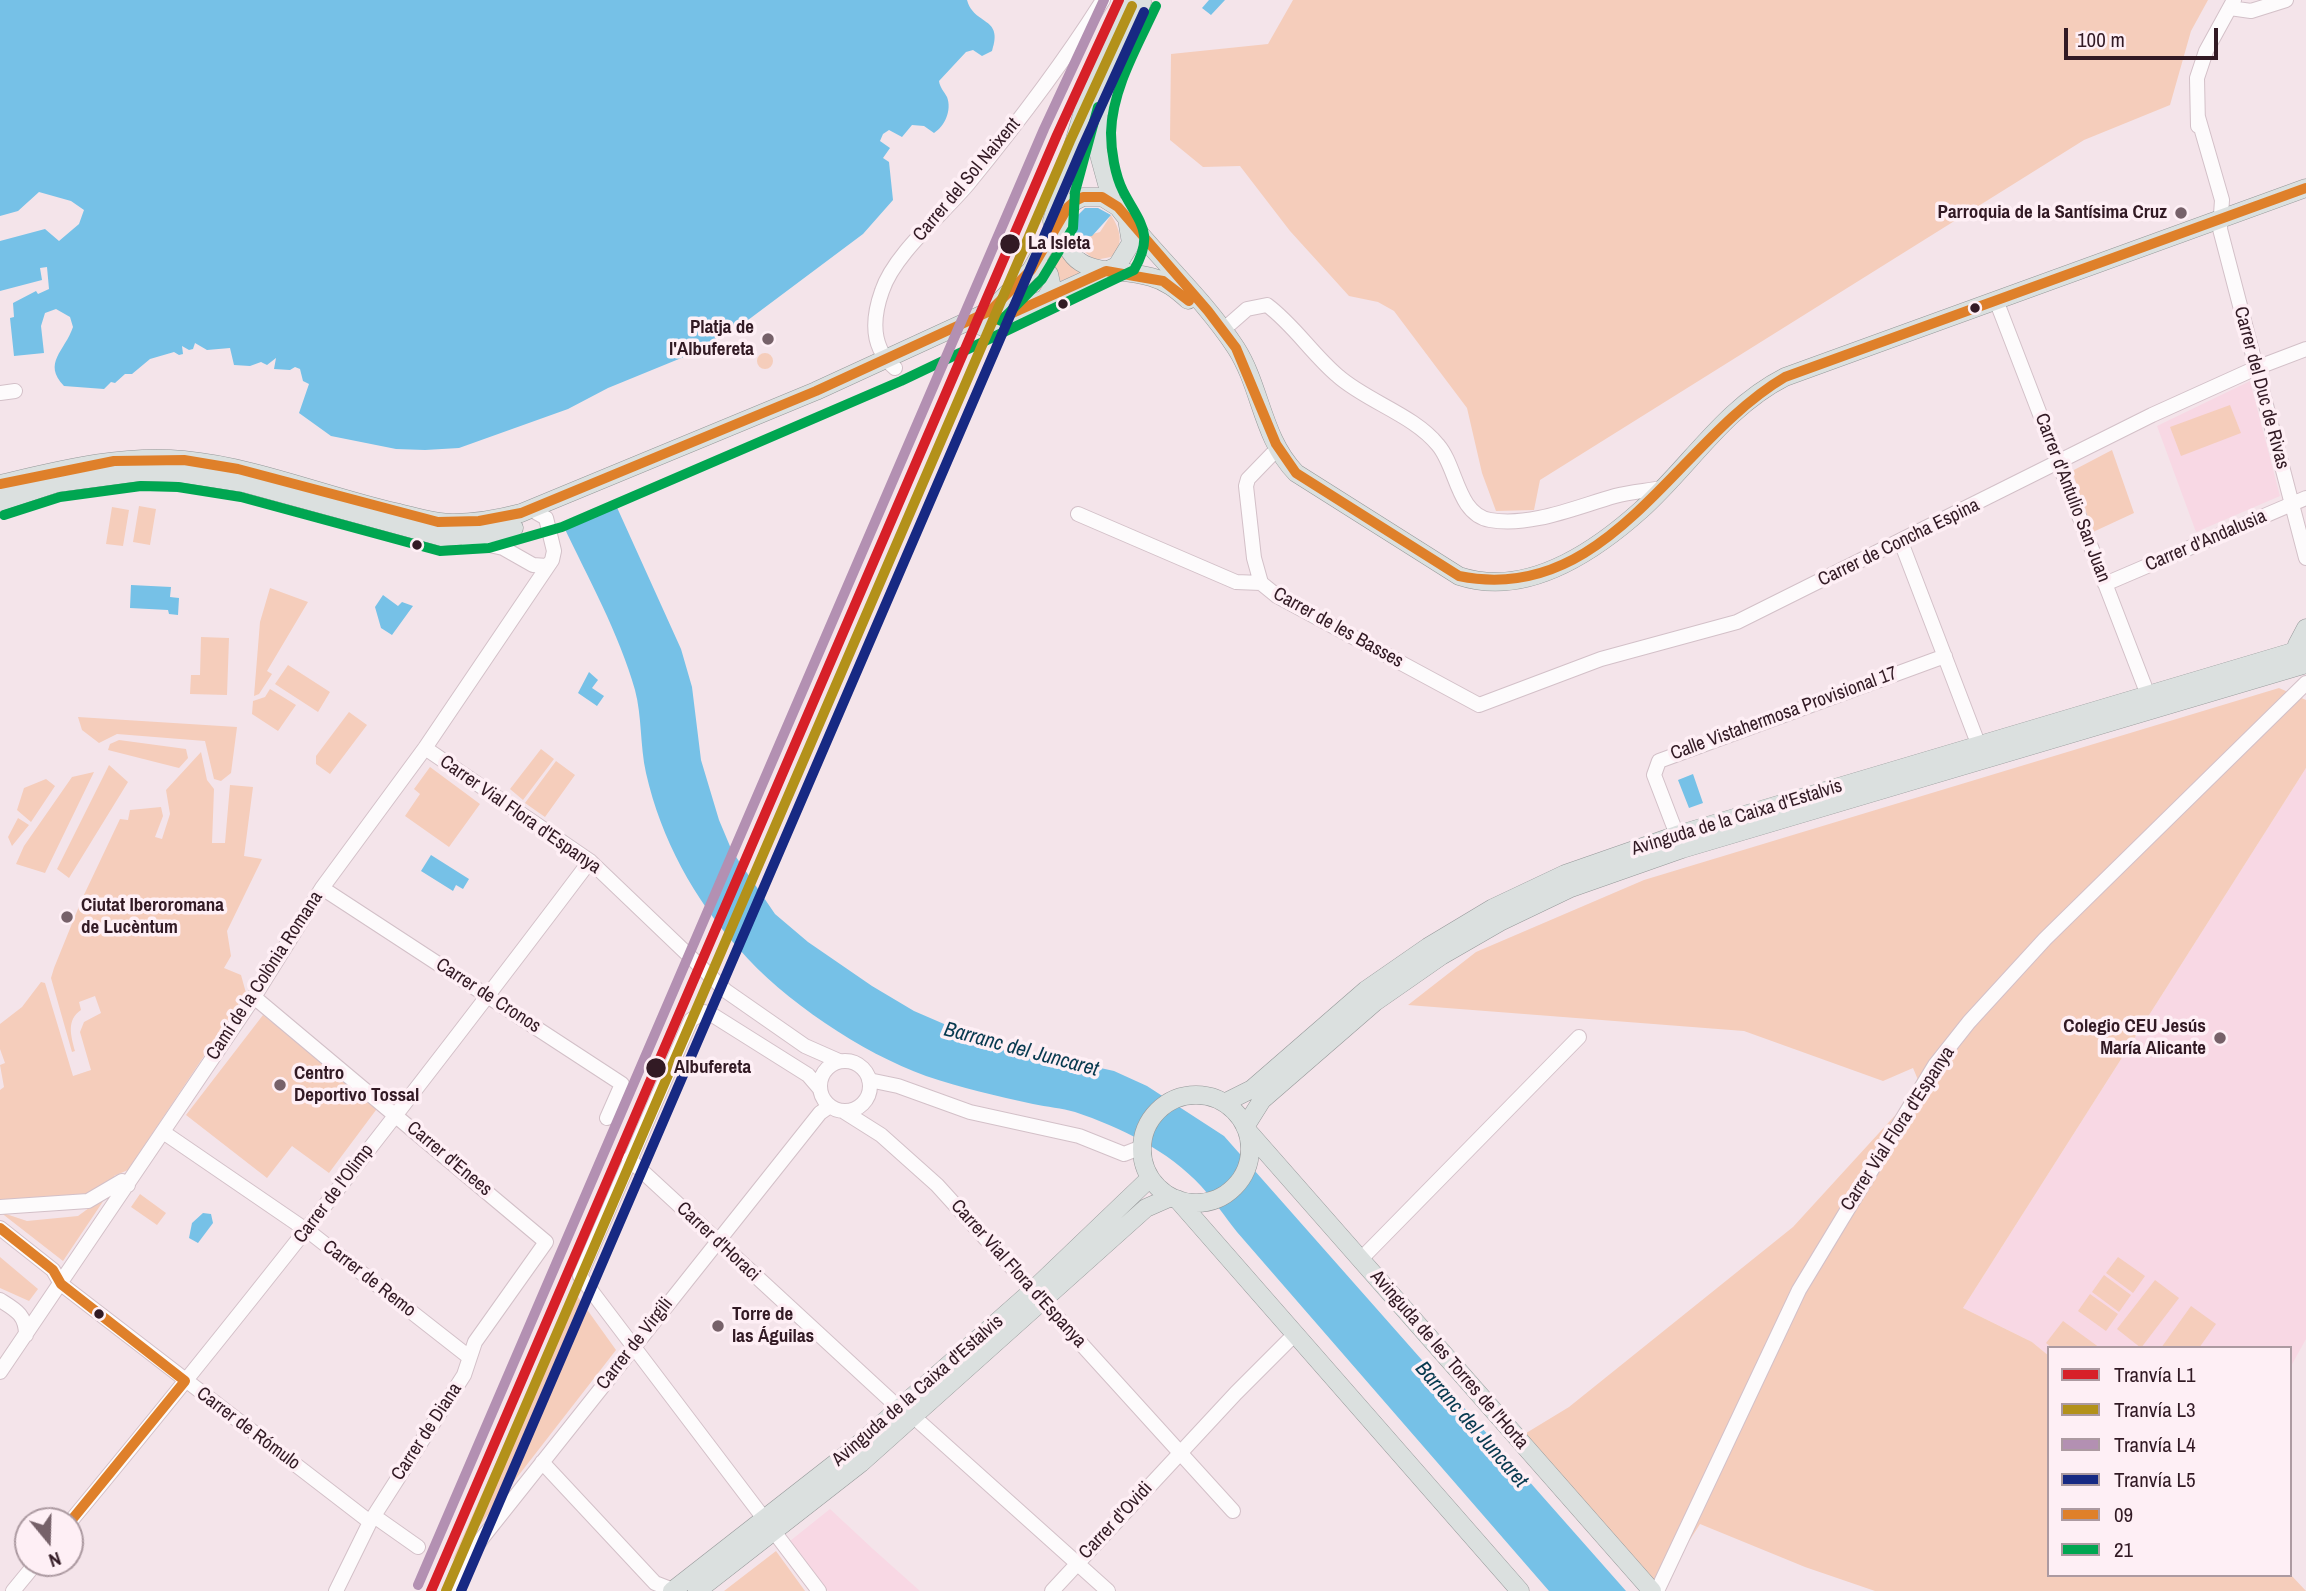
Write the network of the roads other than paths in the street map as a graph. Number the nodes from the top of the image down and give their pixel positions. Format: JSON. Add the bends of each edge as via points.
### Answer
{"nodes":[{"id":1,"x":1104,"y":0,"type":"edge"},
{"id":2,"x":1131,"y":0,"type":"edge"},
{"id":3,"x":1143,"y":0,"type":"edge"},
{"id":4,"x":2286,"y":0,"type":"edge"},
{"id":5,"x":2232,"y":4,"type":"edge"},
{"id":6,"x":2306,"y":188,"type":"edge"},
{"id":7,"x":1061,"y":190,"type":"junction"},
{"id":8,"x":1112,"y":202,"type":"junction"},
{"id":9,"x":1125,"y":216,"type":"junction"},
{"id":10,"x":2221,"y":218,"type":"junction"},
{"id":11,"x":1061,"y":220,"type":"junction"},
{"id":12,"x":1046,"y":245,"type":"junction"},
{"id":13,"x":1031,"y":270,"type":"junction"},
{"id":14,"x":1106,"y":271,"type":"junction"},
{"id":15,"x":1140,"y":275,"type":"junction"},
{"id":16,"x":1078,"y":285,"type":"junction"},
{"id":17,"x":1047,"y":296,"type":"junction"},
{"id":18,"x":1996,"y":300,"type":"junction"},
{"id":19,"x":1206,"y":312,"type":"junction"},
{"id":20,"x":1223,"y":330,"type":"junction"},
{"id":21,"x":958,"y":332,"type":"junction"},
{"id":22,"x":2306,"y":349,"type":"edge"},
{"id":23,"x":890,"y":364,"type":"junction"},
{"id":24,"x":2256,"y":368,"type":"junction"},
{"id":25,"x":15,"y":391,"type":"dead end"},
{"id":26,"x":0,"y":393,"type":"edge"},
{"id":27,"x":1277,"y":450,"type":"junction"},
{"id":28,"x":2060,"y":464,"type":"junction"},
{"id":29,"x":0,"y":484,"type":"edge"},
{"id":30,"x":1662,"y":488,"type":"junction"},
{"id":31,"x":2306,"y":498,"type":"edge"},
{"id":32,"x":0,"y":502,"type":"edge"},
{"id":33,"x":2292,"y":505,"type":"junction"},
{"id":34,"x":546,"y":511,"type":"junction"},
{"id":35,"x":1078,"y":514,"type":"dead end"},
{"id":36,"x":455,"y":538,"type":"junction"},
{"id":37,"x":1901,"y":542,"type":"junction"},
{"id":38,"x":2306,"y":558,"type":"edge"},
{"id":39,"x":540,"y":566,"type":"junction"},
{"id":40,"x":1261,"y":583,"type":"junction"},
{"id":41,"x":2105,"y":584,"type":"junction"},
{"id":42,"x":2306,"y":628,"type":"edge"},
{"id":43,"x":1945,"y":656,"type":"junction"},
{"id":44,"x":2303,"y":660,"type":"edge"},
{"id":45,"x":2306,"y":683,"type":"edge"},
{"id":46,"x":2148,"y":695,"type":"junction"},
{"id":47,"x":1479,"y":705,"type":"joint"},
{"id":48,"x":1979,"y":746,"type":"junction"},
{"id":49,"x":425,"y":748,"type":"junction"},
{"id":50,"x":1677,"y":835,"type":"junction"},
{"id":51,"x":590,"y":861,"type":"junction"},
{"id":52,"x":322,"y":888,"type":"junction"},
{"id":53,"x":254,"y":997,"type":"junction"},
{"id":54,"x":490,"y":997,"type":"junction"},
{"id":55,"x":1579,"y":1037,"type":"dead end"},
{"id":56,"x":805,"y":1046,"type":"junction"},
{"id":57,"x":839,"y":1061,"type":"junction"},
{"id":58,"x":822,"y":1074,"type":"junction"},
{"id":59,"x":869,"y":1080,"type":"junction"},
{"id":60,"x":820,"y":1089,"type":"junction"},
{"id":61,"x":1224,"y":1103,"type":"junction"},
{"id":62,"x":836,"y":1109,"type":"junction"},
{"id":63,"x":395,"y":1113,"type":"junction"},
{"id":64,"x":607,"y":1118,"type":"dead end"},
{"id":65,"x":1246,"y":1128,"type":"junction"},
{"id":66,"x":163,"y":1132,"type":"junction"},
{"id":67,"x":1142,"y":1147,"type":"junction"},
{"id":68,"x":629,"y":1159,"type":"junction"},
{"id":69,"x":1150,"y":1178,"type":"junction"},
{"id":70,"x":128,"y":1185,"type":"junction"},
{"id":71,"x":1174,"y":1198,"type":"junction"},
{"id":72,"x":0,"y":1207,"type":"edge"},
{"id":73,"x":0,"y":1228,"type":"edge"},
{"id":74,"x":307,"y":1231,"type":"junction"},
{"id":75,"x":0,"y":1240,"type":"edge"},
{"id":76,"x":717,"y":1241,"type":"junction"},
{"id":77,"x":546,"y":1242,"type":"joint"},
{"id":78,"x":1361,"y":1259,"type":"junction"},
{"id":79,"x":61,"y":1283,"type":"junction"},
{"id":80,"x":1037,"y":1295,"type":"junction"},
{"id":81,"x":0,"y":1300,"type":"edge"},
{"id":82,"x":1295,"y":1334,"type":"junction"},
{"id":83,"x":26,"y":1335,"type":"junction"},
{"id":84,"x":633,"y":1346,"type":"junction"},
{"id":85,"x":469,"y":1357,"type":"junction"},
{"id":86,"x":0,"y":1372,"type":"edge"},
{"id":87,"x":185,"y":1381,"type":"junction"},
{"id":88,"x":907,"y":1413,"type":"junction"},
{"id":89,"x":1180,"y":1452,"type":"junction"},
{"id":90,"x":542,"y":1462,"type":"junction"},
{"id":91,"x":82,"y":1507,"type":"edge"},
{"id":92,"x":1233,"y":1511,"type":"dead end"},
{"id":93,"x":372,"y":1519,"type":"junction"},
{"id":94,"x":770,"y":1527,"type":"junction"},
{"id":95,"x":418,"y":1547,"type":"dead end"},
{"id":96,"x":1078,"y":1562,"type":"junction"},
{"id":97,"x":24,"y":1577,"type":"edge"},
{"id":98,"x":13,"y":1591,"type":"edge"},
{"id":99,"x":336,"y":1591,"type":"edge"},
{"id":100,"x":453,"y":1591,"type":"edge"},
{"id":101,"x":672,"y":1591,"type":"edge"},
{"id":102,"x":697,"y":1591,"type":"edge"},
{"id":103,"x":819,"y":1591,"type":"edge"},
{"id":104,"x":1052,"y":1591,"type":"edge"},
{"id":105,"x":1108,"y":1591,"type":"edge"},
{"id":106,"x":1520,"y":1591,"type":"edge"},
{"id":107,"x":1652,"y":1591,"type":"edge"},
{"id":108,"x":1657,"y":1591,"type":"edge"}],
"edges":[{"from":1,"to":23,"type":"street","name":"Carrer del Sol Naixent","via":[[1059,65],[882,288],[874,328]]},
{"from":2,"to":7,"type":"main road","via":[[1092,85]]},
{"from":3,"to":8,"type":"main road","via":[[1098,115],[1098,151]]},
{"from":4,"to":5,"type":"street","via":[[2251,11]]},
{"from":5,"to":10,"type":"street","name":"Carrer del Duc de Rivas","via":[[2197,78],[2197,117],[2222,200]]},
{"from":6,"to":10,"type":"main road"},
{"from":7,"to":11,"type":"main road"},
{"from":7,"to":12,"type":"main road"},
{"from":8,"to":9,"type":"main road"},
{"from":8,"to":11,"type":"main road","via":[[1083,197],[1068,207]]},
{"from":9,"to":14,"type":"main road","via":[[1131,233],[1128,252],[1123,262]]},
{"from":9,"to":19,"type":"main road"},
{"from":10,"to":18,"type":"main road"},
{"from":10,"to":24,"type":"street","name":"Carrer del Duc de Rivas"},
{"from":11,"to":12,"type":"main road"},
{"from":11,"to":14,"type":"main road","via":[[1065,246],[1072,257],[1094,270]]},
{"from":12,"to":13,"type":"main road"},
{"from":13,"to":17,"type":"main road","via":[[1042,268],[1049,274],[1052,288]]},
{"from":13,"to":21,"type":"main road","via":[[990,311]]},
{"from":14,"to":15,"type":"main road"},
{"from":14,"to":16,"type":"main road"},
{"from":15,"to":16,"type":"main road"},
{"from":15,"to":19,"type":"main road","via":[[1163,281]]},
{"from":16,"to":17,"type":"main road"},
{"from":17,"to":21,"type":"main road","via":[[981,328]]},
{"from":18,"to":28,"type":"street","name":"Carrer d'Antulio San Juan"},
{"from":18,"to":30,"type":"main road","via":[[1774,383],[1725,419]]},
{"from":19,"to":20,"type":"main road"},
{"from":20,"to":27,"type":"main road","via":[[1246,366]]},
{"from":20,"to":30,"type":"street","via":[[1247,309],[1267,304],[1339,377],[1439,445],[1469,508],[1478,517],[1531,519],[1617,495]]},
{"from":21,"to":23,"type":"main road"},
{"from":22,"to":24,"type":"street","name":"Carrer de Concha Espina"},
{"from":23,"to":34,"type":"main road"},
{"from":24,"to":28,"type":"street","name":"Carrer de Concha Espina","via":[[2152,415]]},
{"from":24,"to":33,"type":"street","name":"Carrer del Duc de Rivas"},
{"from":25,"to":26,"type":"street"},
{"from":27,"to":30,"type":"main road","via":[[1306,482],[1437,563],[1477,582],[1527,580],[1560,566],[1618,528]]},
{"from":27,"to":40,"type":"street","via":[[1246,486]]},
{"from":28,"to":37,"type":"street","name":"Carrer de Concha Espina"},
{"from":28,"to":41,"type":"street","name":"Carrer d'Antulio San Juan"},
{"from":29,"to":34,"type":"main road","via":[[127,460],[183,460],[242,470],[450,524]]},
{"from":31,"to":33,"type":"street","name":"Carrer d'Andalusia"},
{"from":32,"to":36,"type":"main road","via":[[57,483],[140,472],[179,473],[244,483]]},
{"from":33,"to":38,"type":"street","name":"Carrer del Duc de Rivas"},
{"from":33,"to":41,"type":"street","name":"Carrer d'Andalusia"},
{"from":34,"to":36,"type":"main road","via":[[487,534]]},
{"from":34,"to":39,"type":"street","via":[[554,551]]},
{"from":35,"to":40,"type":"street","name":"Carrer de les Basses","via":[[1236,582]]},
{"from":36,"to":39,"type":"street","via":[[503,548]]},
{"from":37,"to":43,"type":"street"},
{"from":37,"to":47,"type":"street","name":"Carrer de Concha Espina","via":[[1737,622],[1601,659]]},
{"from":39,"to":49,"type":"street","name":"Camí de la Colònia Romana","via":[[535,582]]},
{"from":40,"to":47,"type":"street","name":"Carrer de les Basses","via":[[1277,596]]},
{"from":41,"to":46,"type":"street","name":"Carrer d'Antulio San Juan"},
{"from":42,"to":44,"type":"main road","via":[[2299,639]]},
{"from":43,"to":48,"type":"street"},
{"from":43,"to":50,"type":"street","name":"Calle Vistahermosa Provisional 17","via":[[1659,761],[1654,775]]},
{"from":44,"to":46,"type":"main road","name":"Avinguda de la Caixa d'Estalvis"},
{"from":44,"to":65,"type":"main road","name":"Avinguda de la Caixa d'Estalvis","via":[[1626,866],[1571,888],[1441,956],[1375,1002],[1262,1100]]},
{"from":45,"to":108,"type":"street","name":"Carrer Vial Flora d'Espanya","via":[[2037,948],[1935,1065],[1798,1290]]},
{"from":46,"to":48,"type":"main road","name":"Avinguda de la Caixa d'Estalvis"},
{"from":48,"to":50,"type":"main road","name":"Avinguda de la Caixa d'Estalvis"},
{"from":49,"to":51,"type":"street","name":"Carrer Vial Flora d'Espanya"},
{"from":49,"to":52,"type":"street","name":"Camí de la Colònia Romana"},
{"from":50,"to":61,"type":"main road","name":"Avinguda de la Caixa d'Estalvis","via":[[1565,874],[1493,908],[1366,990],[1252,1089]]},
{"from":51,"to":54,"type":"street","name":"Carrer de l'Olimp"},
{"from":51,"to":56,"type":"street","name":"Carrer Vial Flora d'Espanya","via":[[726,991]]},
{"from":52,"to":53,"type":"street","name":"Camí de la Colònia Romana"},
{"from":52,"to":54,"type":"street","name":"Carrer de Cronos"},
{"from":53,"to":63,"type":"street","name":"Carrer d'Enees"},
{"from":53,"to":66,"type":"street","name":"Camí de la Colònia Romana"},
{"from":54,"to":63,"type":"street","name":"Carrer de l'Olimp"},
{"from":54,"to":64,"type":"street","name":"Carrer de Cronos","via":[[622,1083]]},
{"from":55,"to":78,"type":"street"},
{"from":56,"to":57,"type":"street","name":"Carrer Vial Flora d'Espanya"},
{"from":56,"to":58,"type":"street","name":"Carrer Vial Flora d'Espanya"},
{"from":57,"to":58,"type":"street"},
{"from":57,"to":59,"type":"street","via":[[859,1065]]},
{"from":58,"to":60,"type":"street"},
{"from":59,"to":62,"type":"street","via":[[866,1101],[859,1107]]},
{"from":59,"to":67,"type":"street","via":[[970,1112],[1079,1136],[1124,1154]]},
{"from":60,"to":62,"type":"street"},
{"from":60,"to":68,"type":"street","via":[[808,1075],[704,1012],[691,1020]]},
{"from":61,"to":65,"type":"main road"},
{"from":61,"to":67,"type":"main road","via":[[1199,1095],[1170,1101],[1152,1117]]},
{"from":62,"to":76,"type":"street","name":"Carrer de Virgili","via":[[820,1112]]},
{"from":62,"to":80,"type":"street","name":"Carrer Vial Flora d'Espanya","via":[[881,1135],[937,1185]]},
{"from":63,"to":74,"type":"street","name":"Carrer de l'Olimp"},
{"from":63,"to":77,"type":"street","name":"Carrer d'Enees"},
{"from":65,"to":71,"type":"main road","via":[[1250,1153],[1233,1188],[1205,1202]]},
{"from":65,"to":78,"type":"main road","name":"Avinguda de les Torres de l'Horta"},
{"from":66,"to":70,"type":"street","name":"Camí de la Colònia Romana"},
{"from":66,"to":74,"type":"street","name":"Carrer de Remo"},
{"from":67,"to":69,"type":"main road"},
{"from":68,"to":76,"type":"street","name":"Carrer d'Horaci"},
{"from":68,"to":84,"type":"street","via":[[580,1276]]},
{"from":69,"to":71,"type":"main road"},
{"from":69,"to":80,"type":"main road","name":"Avinguda de la Caixa d'Estalvis"},
{"from":70,"to":72,"type":"street","via":[[122,1181],[88,1201]]},
{"from":70,"to":79,"type":"street","name":"Camí de la Colònia Romana"},
{"from":71,"to":80,"type":"main road","name":"Avinguda de la Caixa d'Estalvis","via":[[1146,1208]]},
{"from":71,"to":82,"type":"main road"},
{"from":73,"to":79,"type":"street","via":[[53,1270]]},
{"from":74,"to":85,"type":"street","name":"Carrer de Remo"},
{"from":74,"to":87,"type":"street","name":"Carrer de l'Olimp"},
{"from":75,"to":79,"type":"street","via":[[52,1282]]},
{"from":76,"to":84,"type":"street","name":"Carrer de Virgili"},
{"from":76,"to":88,"type":"street","name":"Carrer d'Horaci"},
{"from":77,"to":85,"type":"street","name":"Carrer de Diana","via":[[492,1315]]},
{"from":78,"to":107,"type":"main road","name":"Avinguda de les Torres de l'Horta"},
{"from":79,"to":83,"type":"street","name":"Camí de la Colònia Romana"},
{"from":79,"to":87,"type":"street","name":"Carrer de Rómulo"},
{"from":80,"to":88,"type":"main road","name":"Avinguda de la Caixa d'Estalvis"},
{"from":80,"to":89,"type":"street","name":"Carrer Vial Flora d'Espanya"},
{"from":81,"to":83,"type":"street","via":[[19,1311]]},
{"from":82,"to":89,"type":"street"},
{"from":82,"to":106,"type":"main road"},
{"from":83,"to":86,"type":"street","name":"Camí de la Colònia Romana"},
{"from":84,"to":90,"type":"street","name":"Carrer de Virgili"},
{"from":84,"to":94,"type":"street"},
{"from":85,"to":93,"type":"street","name":"Carrer de Diana","via":[[464,1375]]},
{"from":87,"to":91,"type":"street","name":"Carrer de l'Olimp"},
{"from":87,"to":93,"type":"street","name":"Carrer de Rómulo"},
{"from":88,"to":94,"type":"main road","name":"Avinguda de la Caixa d'Estalvis"},
{"from":88,"to":96,"type":"street","name":"Carrer d'Horaci"},
{"from":89,"to":92,"type":"street","name":"Carrer Vial Flora d'Espanya"},
{"from":89,"to":96,"type":"street","name":"Carrer d'Ovidi"},
{"from":90,"to":100,"type":"street","name":"Carrer de Virgili","via":[[469,1557]]},
{"from":90,"to":101,"type":"street","via":[[655,1583]]},
{"from":93,"to":95,"type":"street","name":"Carrer de Rómulo"},
{"from":93,"to":99,"type":"street","name":"Carrer de Diana"},
{"from":94,"to":101,"type":"main road","name":"Avinguda de la Caixa d'Estalvis"},
{"from":94,"to":102,"type":"main road","name":"Avinguda de la Caixa d'Estalvis"},
{"from":94,"to":103,"type":"street"},
{"from":96,"to":104,"type":"street","name":"Carrer d'Ovidi"},
{"from":96,"to":105,"type":"street","name":"Carrer d'Horaci"},
{"from":97,"to":98,"type":"street"}]}
